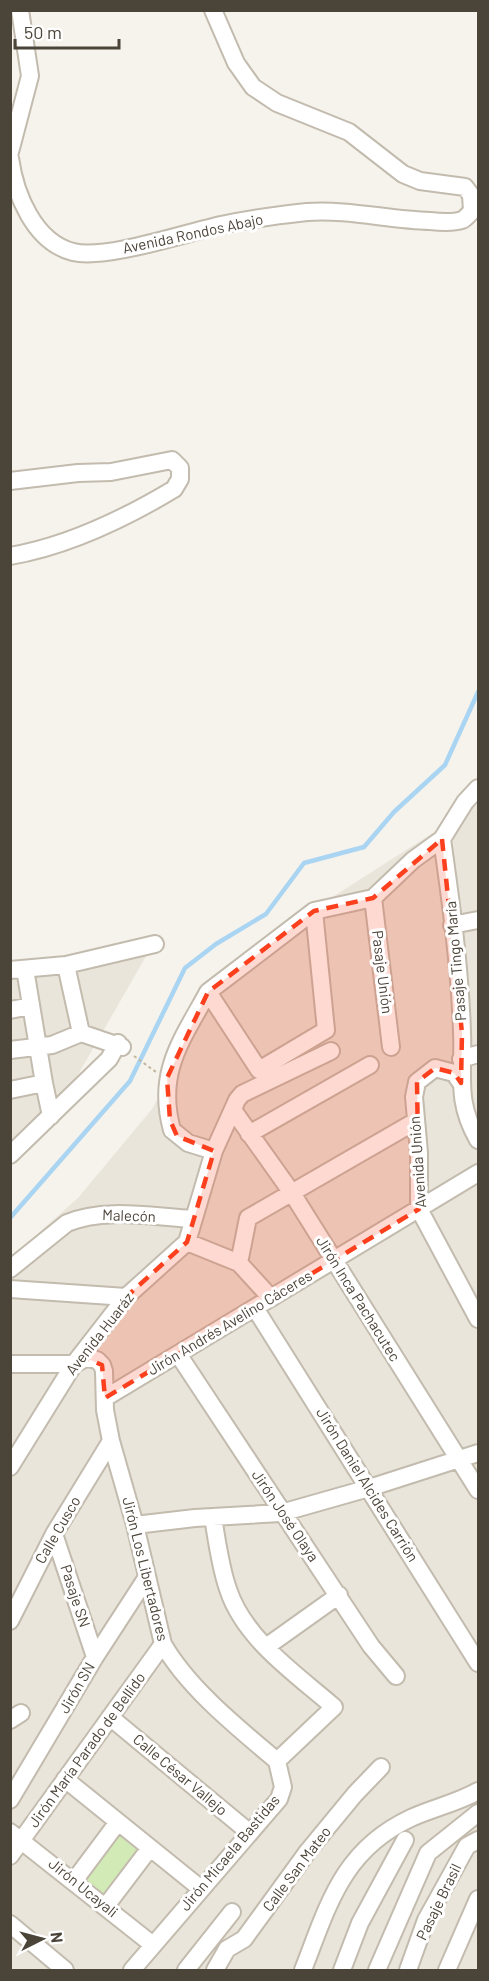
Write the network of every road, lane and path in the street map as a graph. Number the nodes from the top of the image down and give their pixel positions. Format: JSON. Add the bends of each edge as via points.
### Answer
{"nodes":[{"id":1,"x":20,"y":10,"type":"edge"},
{"id":2,"x":213,"y":10,"type":"edge"},
{"id":3,"x":10,"y":152,"type":"edge"},
{"id":4,"x":10,"y":158,"type":"edge"},
{"id":5,"x":10,"y":481,"type":"edge"},
{"id":6,"x":10,"y":556,"type":"edge"},
{"id":7,"x":478,"y":788,"type":"edge"},
{"id":8,"x":442,"y":839,"type":"junction"},
{"id":9,"x":373,"y":898,"type":"junction"},
{"id":10,"x":314,"y":911,"type":"junction"},
{"id":11,"x":478,"y":920,"type":"edge"},
{"id":12,"x":452,"y":925,"type":"junction"},
{"id":13,"x":155,"y":944,"type":"dead end"},
{"id":14,"x":66,"y":965,"type":"junction"},
{"id":15,"x":17,"y":969,"type":"edge"},
{"id":16,"x":208,"y":992,"type":"junction"},
{"id":17,"x":31,"y":1006,"type":"junction"},
{"id":18,"x":10,"y":1010,"type":"edge"},
{"id":19,"x":81,"y":1033,"type":"junction"},
{"id":20,"x":120,"y":1045,"type":"junction"},
{"id":21,"x":391,"y":1047,"type":"dead end"},
{"id":22,"x":36,"y":1048,"type":"junction"},
{"id":23,"x":10,"y":1050,"type":"edge"},
{"id":24,"x":331,"y":1051,"type":"dead end"},
{"id":25,"x":478,"y":1054,"type":"edge"},
{"id":26,"x":461,"y":1059,"type":"junction"},
{"id":27,"x":370,"y":1065,"type":"dead end"},
{"id":28,"x":162,"y":1077,"type":"dead end"},
{"id":29,"x":44,"y":1083,"type":"junction"},
{"id":30,"x":461,"y":1083,"type":"junction"},
{"id":31,"x":10,"y":1090,"type":"edge"},
{"id":32,"x":233,"y":1110,"type":"junction"},
{"id":33,"x":51,"y":1116,"type":"junction"},
{"id":34,"x":416,"y":1121,"type":"junction"},
{"id":35,"x":249,"y":1134,"type":"junction"},
{"id":36,"x":478,"y":1140,"type":"edge"},
{"id":37,"x":214,"y":1151,"type":"junction"},
{"id":38,"x":10,"y":1155,"type":"edge"},
{"id":39,"x":478,"y":1173,"type":"edge"},
{"id":40,"x":292,"y":1193,"type":"junction"},
{"id":41,"x":419,"y":1209,"type":"junction"},
{"id":42,"x":193,"y":1219,"type":"junction"},
{"id":43,"x":187,"y":1242,"type":"junction"},
{"id":44,"x":334,"y":1260,"type":"junction"},
{"id":45,"x":239,"y":1263,"type":"junction"},
{"id":46,"x":10,"y":1269,"type":"edge"},
{"id":47,"x":10,"y":1289,"type":"edge"},
{"id":48,"x":126,"y":1297,"type":"junction"},
{"id":49,"x":272,"y":1298,"type":"junction"},
{"id":50,"x":255,"y":1308,"type":"junction"},
{"id":51,"x":478,"y":1319,"type":"edge"},
{"id":52,"x":178,"y":1354,"type":"junction"},
{"id":53,"x":10,"y":1364,"type":"edge"},
{"id":54,"x":74,"y":1365,"type":"junction"},
{"id":55,"x":105,"y":1398,"type":"junction"},
{"id":56,"x":111,"y":1441,"type":"junction"},
{"id":57,"x":18,"y":1442,"type":"edge"},
{"id":58,"x":478,"y":1453,"type":"edge"},
{"id":59,"x":458,"y":1460,"type":"junction"},
{"id":60,"x":10,"y":1467,"type":"edge"},
{"id":61,"x":369,"y":1488,"type":"junction"},
{"id":62,"x":478,"y":1490,"type":"edge"},
{"id":63,"x":281,"y":1513,"type":"junction"},
{"id":64,"x":213,"y":1518,"type":"junction"},
{"id":65,"x":135,"y":1525,"type":"junction"},
{"id":66,"x":54,"y":1534,"type":"junction"},
{"id":67,"x":147,"y":1577,"type":"junction"},
{"id":68,"x":339,"y":1595,"type":"junction"},
{"id":69,"x":10,"y":1621,"type":"edge"},
{"id":70,"x":163,"y":1644,"type":"junction"},
{"id":71,"x":266,"y":1647,"type":"junction"},
{"id":72,"x":95,"y":1657,"type":"junction"},
{"id":73,"x":478,"y":1663,"type":"edge"},
{"id":74,"x":396,"y":1676,"type":"dead end"},
{"id":75,"x":110,"y":1717,"type":"junction"},
{"id":76,"x":277,"y":1761,"type":"junction"},
{"id":77,"x":381,"y":1767,"type":"dead end"},
{"id":78,"x":65,"y":1779,"type":"junction"},
{"id":79,"x":478,"y":1791,"type":"edge"},
{"id":80,"x":10,"y":1800,"type":"edge"},
{"id":81,"x":478,"y":1813,"type":"edge"},
{"id":82,"x":118,"y":1822,"type":"junction"},
{"id":83,"x":250,"y":1833,"type":"junction"},
{"id":84,"x":16,"y":1836,"type":"edge"},
{"id":85,"x":405,"y":1840,"type":"dead end"},
{"id":86,"x":478,"y":1840,"type":"edge"},
{"id":87,"x":150,"y":1848,"type":"junction"},
{"id":88,"x":10,"y":1856,"type":"edge"},
{"id":89,"x":74,"y":1881,"type":"junction"},
{"id":90,"x":200,"y":1887,"type":"junction"},
{"id":91,"x":478,"y":1899,"type":"edge"},
{"id":92,"x":106,"y":1906,"type":"junction"},
{"id":93,"x":232,"y":1912,"type":"dead end"},
{"id":94,"x":10,"y":1924,"type":"edge"},
{"id":95,"x":153,"y":1946,"type":"junction"},
{"id":96,"x":65,"y":1971,"type":"edge"},
{"id":97,"x":132,"y":1971,"type":"edge"},
{"id":98,"x":186,"y":1971,"type":"edge"},
{"id":99,"x":215,"y":1971,"type":"edge"},
{"id":100,"x":303,"y":1971,"type":"edge"},
{"id":101,"x":342,"y":1971,"type":"edge"},
{"id":102,"x":377,"y":1971,"type":"edge"},
{"id":103,"x":408,"y":1971,"type":"edge"},
{"id":104,"x":447,"y":1971,"type":"edge"}],
"edges":[{"from":1,"to":3,"type":"street","via":[[30,76]]},
{"from":2,"to":4,"type":"street","name":"Avenida Rondos Abajo","via":[[236,63],[253,87],[277,103],[349,132],[403,174],[420,181],[465,187],[471,195],[472,211],[462,220],[442,222],[339,211],[307,212],[224,224],[108,252],[74,252],[56,244],[37,225],[14,181]]},
{"from":5,"to":6,"type":"street","via":[[111,472],[163,460],[172,460],[180,468],[180,479],[174,489],[122,517],[30,553]]},
{"from":7,"to":8,"type":"street"},
{"from":8,"to":9,"type":"street"},
{"from":8,"to":12,"type":"street","name":"Pasaje Tingo María"},
{"from":9,"to":10,"type":"street"},
{"from":9,"to":21,"type":"street","name":"Pasaje Unión"},
{"from":10,"to":16,"type":"street"},
{"from":10,"to":16,"type":"street","via":[[326,1030],[259,1070]]},
{"from":11,"to":12,"type":"street"},
{"from":12,"to":26,"type":"street","name":"Pasaje Tingo María"},
{"from":13,"to":14,"type":"street"},
{"from":14,"to":15,"type":"street"},
{"from":14,"to":19,"type":"street"},
{"from":15,"to":17,"type":"street"},
{"from":16,"to":37,"type":"street","via":[[167,1078],[172,1130],[188,1143]]},
{"from":17,"to":18,"type":"street"},
{"from":17,"to":22,"type":"street"},
{"from":19,"to":20,"type":"street"},
{"from":19,"to":22,"type":"street"},
{"from":20,"to":28,"type":"path"},
{"from":20,"to":33,"type":"street"},
{"from":22,"to":23,"type":"street"},
{"from":22,"to":29,"type":"street"},
{"from":24,"to":32,"type":"street","via":[[242,1094]]},
{"from":25,"to":26,"type":"street"},
{"from":26,"to":30,"type":"street","name":"Pasaje Tingo María"},
{"from":27,"to":35,"type":"street"},
{"from":29,"to":31,"type":"street"},
{"from":29,"to":33,"type":"street"},
{"from":30,"to":34,"type":"street","name":"Avenida Unión","via":[[445,1069],[435,1068],[425,1074],[417,1082],[414,1097]]},
{"from":30,"to":36,"type":"street","name":"Pasaje Tingo María","via":[[467,1120]]},
{"from":32,"to":35,"type":"street","name":"Jirón Inca Pachacutec"},
{"from":32,"to":37,"type":"street"},
{"from":33,"to":38,"type":"street"},
{"from":34,"to":40,"type":"street"},
{"from":34,"to":41,"type":"street","name":"Avenida Unión"},
{"from":35,"to":40,"type":"street","name":"Jirón Inca Pachacutec"},
{"from":37,"to":42,"type":"street"},
{"from":39,"to":41,"type":"street","name":"Jirón Andrés Avelino Cáceres"},
{"from":40,"to":44,"type":"street","name":"Jirón Inca Pachacutec"},
{"from":40,"to":45,"type":"street","via":[[248,1218]]},
{"from":41,"to":44,"type":"street","name":"Jirón Andrés Avelino Cáceres"},
{"from":41,"to":51,"type":"street","name":"Avenida Unión"},
{"from":42,"to":43,"type":"street"},
{"from":42,"to":46,"type":"street","name":"Malecón","via":[[97,1214],[76,1219]]},
{"from":43,"to":45,"type":"street"},
{"from":43,"to":48,"type":"street","name":"Avenida Huaráz"},
{"from":44,"to":49,"type":"street","name":"Jirón Andrés Avelino Cáceres"},
{"from":44,"to":59,"type":"street","name":"Jirón Inca Pachacutec"},
{"from":45,"to":49,"type":"street"},
{"from":47,"to":48,"type":"street"},
{"from":48,"to":54,"type":"street","name":"Avenida Huaráz"},
{"from":49,"to":50,"type":"street","name":"Jirón Andrés Avelino Cáceres"},
{"from":50,"to":52,"type":"street","name":"Jirón Andrés Avelino Cáceres"},
{"from":50,"to":61,"type":"street","name":"Jirón Daniel Alcides Carrión"},
{"from":52,"to":55,"type":"street","name":"Jirón Andrés Avelino Cáceres"},
{"from":52,"to":63,"type":"street","name":"Jirón José Olaya"},
{"from":53,"to":54,"type":"street"},
{"from":54,"to":55,"type":"street","name":"Jirón Los Libertadores","via":[[86,1358],[102,1365]]},
{"from":54,"to":57,"type":"street","name":"Avenida Huaráz"},
{"from":55,"to":56,"type":"street","name":"Jirón Los Libertadores"},
{"from":56,"to":65,"type":"street","name":"Jirón Los Libertadores"},
{"from":56,"to":66,"type":"street","name":"Calle Cusco"},
{"from":57,"to":60,"type":"street","name":"Avenida Huaráz"},
{"from":58,"to":59,"type":"street"},
{"from":59,"to":61,"type":"street"},
{"from":59,"to":62,"type":"street","name":"Jirón Inca Pachacutec"},
{"from":61,"to":63,"type":"street"},
{"from":61,"to":73,"type":"street","name":"Jirón Daniel Alcides Carrión"},
{"from":63,"to":64,"type":"street"},
{"from":63,"to":68,"type":"street","name":"Jirón José Olaya"},
{"from":64,"to":65,"type":"street"},
{"from":64,"to":71,"type":"street","via":[[228,1591],[241,1617]]},
{"from":65,"to":67,"type":"street","name":"Jirón Los Libertadores"},
{"from":66,"to":69,"type":"street","name":"Calle Cusco"},
{"from":66,"to":72,"type":"street","name":"Pasaje SN"},
{"from":67,"to":70,"type":"street","name":"Jirón Los Libertadores"},
{"from":67,"to":72,"type":"street","name":"Jirón SN"},
{"from":68,"to":71,"type":"street"},
{"from":68,"to":74,"type":"street","name":"Jirón José Olaya","via":[[371,1646]]},
{"from":70,"to":75,"type":"street","name":"Jirón María Parado de Bellido"},
{"from":70,"to":76,"type":"street","name":"Jirón Los Libertadores","via":[[173,1661],[236,1726]]},
{"from":71,"to":76,"type":"street","via":[[334,1707]]},
{"from":72,"to":80,"type":"street","name":"Jirón SN"},
{"from":75,"to":78,"type":"street","name":"Jirón María Parado de Bellido"},
{"from":75,"to":83,"type":"street","name":"Calle César Vallejo"},
{"from":76,"to":83,"type":"street","name":"Jirón Micaela Bastidas","via":[[283,1787],[279,1799]]},
{"from":77,"to":99,"type":"street","name":"Calle San Mateo","via":[[308,1851],[244,1939],[227,1949]]},
{"from":78,"to":82,"type":"street"},
{"from":78,"to":84,"type":"street","name":"Jirón María Parado de Bellido"},
{"from":79,"to":100,"type":"street","via":[[408,1819],[357,1857],[334,1889]]},
{"from":81,"to":102,"type":"street","via":[[429,1853]]},
{"from":82,"to":87,"type":"street"},
{"from":82,"to":89,"type":"street"},
{"from":83,"to":90,"type":"street","name":"Jirón Micaela Bastidas"},
{"from":84,"to":88,"type":"street","name":"Jirón María Parado de Bellido"},
{"from":84,"to":89,"type":"street","name":"Jirón Ucayali"},
{"from":85,"to":101,"type":"street","via":[[360,1923]]},
{"from":86,"to":103,"type":"street","name":"Pasaje Brasil","via":[[467,1846],[426,1920]]},
{"from":87,"to":90,"type":"street"},
{"from":87,"to":92,"type":"street"},
{"from":89,"to":92,"type":"street","name":"Jirón Ucayali"},
{"from":90,"to":95,"type":"street","name":"Jirón Micaela Bastidas"},
{"from":91,"to":104,"type":"street"},
{"from":92,"to":95,"type":"street","name":"Jirón Ucayali"},
{"from":93,"to":98,"type":"street"},
{"from":94,"to":96,"type":"street"},
{"from":95,"to":97,"type":"street","name":"Jirón Micaela Bastidas"}]}
